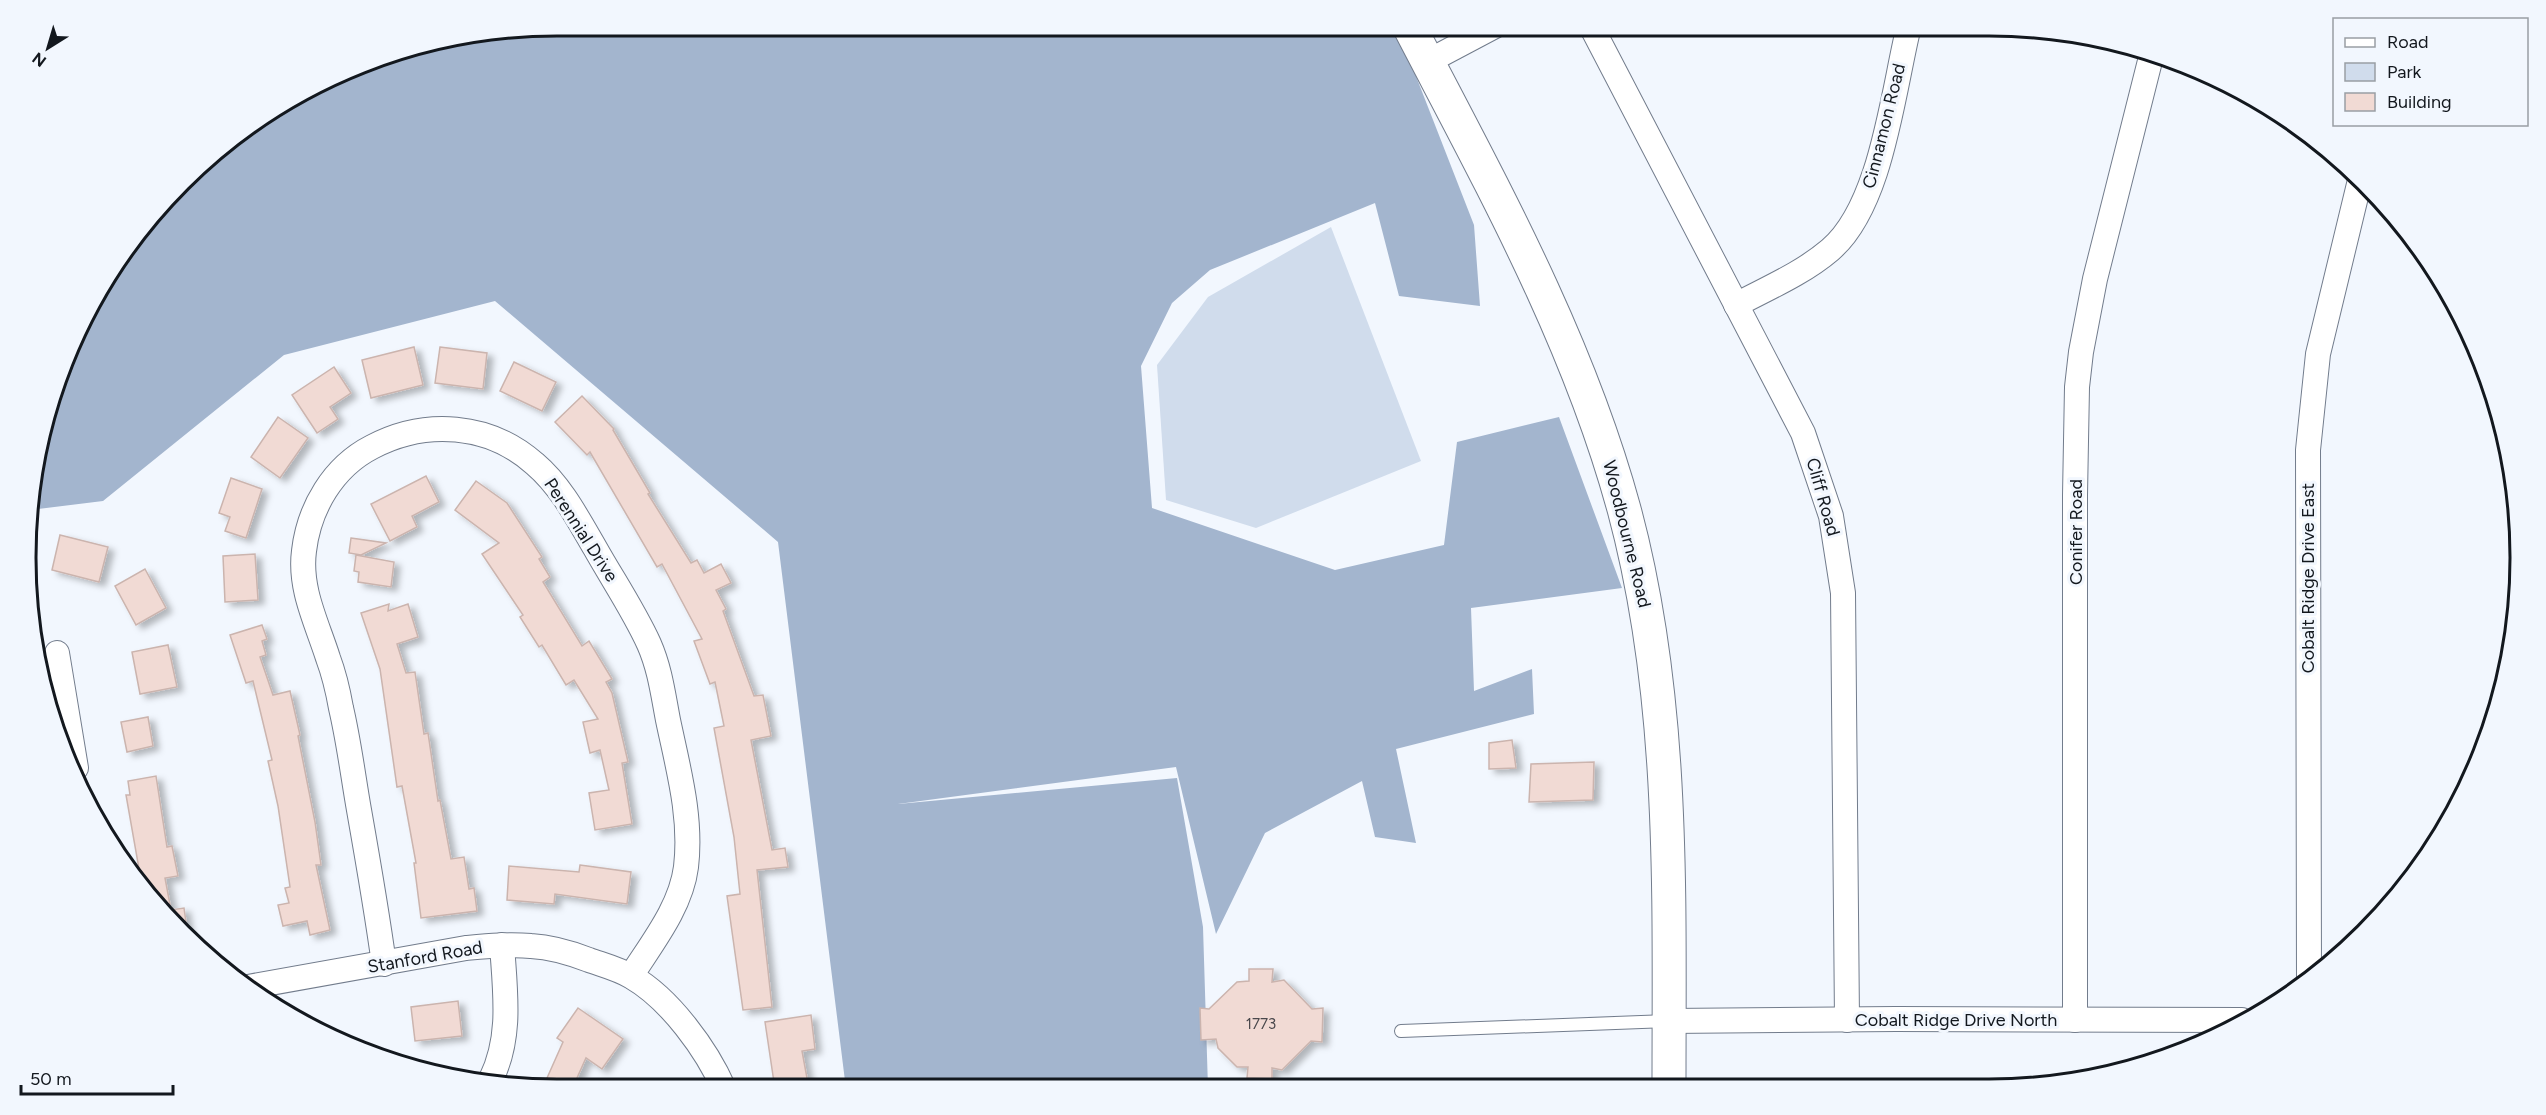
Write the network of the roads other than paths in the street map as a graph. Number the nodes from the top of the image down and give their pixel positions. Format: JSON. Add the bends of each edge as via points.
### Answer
{"nodes":[{"id":1,"x":1414,"y":36,"type":"edge"},
{"id":2,"x":1476,"y":36,"type":"edge"},
{"id":3,"x":1596,"y":36,"type":"edge"},
{"id":4,"x":1907,"y":36,"type":"edge"},
{"id":5,"x":1427,"y":62,"type":"junction"},
{"id":6,"x":2149,"y":62,"type":"edge"},
{"id":7,"x":2358,"y":190,"type":"edge"},
{"id":8,"x":1736,"y":305,"type":"junction"},
{"id":9,"x":57,"y":653,"type":"dead end"},
{"id":10,"x":73,"y":748,"type":"edge"},
{"id":11,"x":502,"y":945,"type":"junction"},
{"id":12,"x":384,"y":964,"type":"junction"},
{"id":13,"x":2308,"y":969,"type":"edge"},
{"id":14,"x":631,"y":976,"type":"junction"},
{"id":15,"x":260,"y":985,"type":"edge"},
{"id":16,"x":1847,"y":1020,"type":"junction"},
{"id":17,"x":2075,"y":1020,"type":"junction"},
{"id":18,"x":2228,"y":1020,"type":"edge"},
{"id":19,"x":1669,"y":1021,"type":"junction"},
{"id":20,"x":1401,"y":1031,"type":"dead end"},
{"id":21,"x":492,"y":1075,"type":"edge"},
{"id":22,"x":720,"y":1079,"type":"edge"},
{"id":23,"x":1669,"y":1079,"type":"edge"}],
"edges":[{"from":1,"to":5,"type":"main road","name":"Woodbourne Road"},
{"from":2,"to":5,"type":"street"},
{"from":3,"to":8,"type":"street","name":"Cliff Road"},
{"from":4,"to":8,"type":"street","name":"Cinnamon Road","via":[[1877,168],[1864,205],[1845,235],[1798,272]]},
{"from":5,"to":19,"type":"main road","name":"Woodbourne Road","via":[[1545,293],[1601,433],[1624,510],[1657,676],[1666,764]]},
{"from":6,"to":17,"type":"street","name":"Conifer Road","via":[[2095,279],[2077,387]]},
{"from":7,"to":13,"type":"street","name":"Cobalt Ridge Drive East","via":[[2318,354],[2308,450]]},
{"from":8,"to":16,"type":"street","name":"Cliff Road","via":[[1803,433],[1828,505],[1839,556],[1845,692]]},
{"from":9,"to":10,"type":"street"},
{"from":11,"to":12,"type":"street","name":"Stanford Road"},
{"from":11,"to":14,"type":"street","name":"Stanford Road","via":[[546,948]]},
{"from":11,"to":21,"type":"street","via":[[505,1037]]},
{"from":12,"to":14,"type":"street","name":"Perennial Drive","via":[[342,711],[307,595],[303,553],[321,497],[348,464],[385,440],[442,427],[467,430],[498,441],[536,464],[556,486],[640,627],[660,676],[687,821],[686,871],[667,920]]},
{"from":12,"to":15,"type":"street","name":"Stanford Road"},
{"from":14,"to":22,"type":"street","name":"Stanford Road","via":[[696,1038]]},
{"from":16,"to":17,"type":"street","name":"Cobalt Ridge Drive North"},
{"from":16,"to":19,"type":"street","name":"Cobalt Ridge Drive North"},
{"from":17,"to":18,"type":"street","name":"Cobalt Ridge Drive North"},
{"from":19,"to":20,"type":"lane"},
{"from":19,"to":23,"type":"main road","name":"Woodbourne Road"}]}
